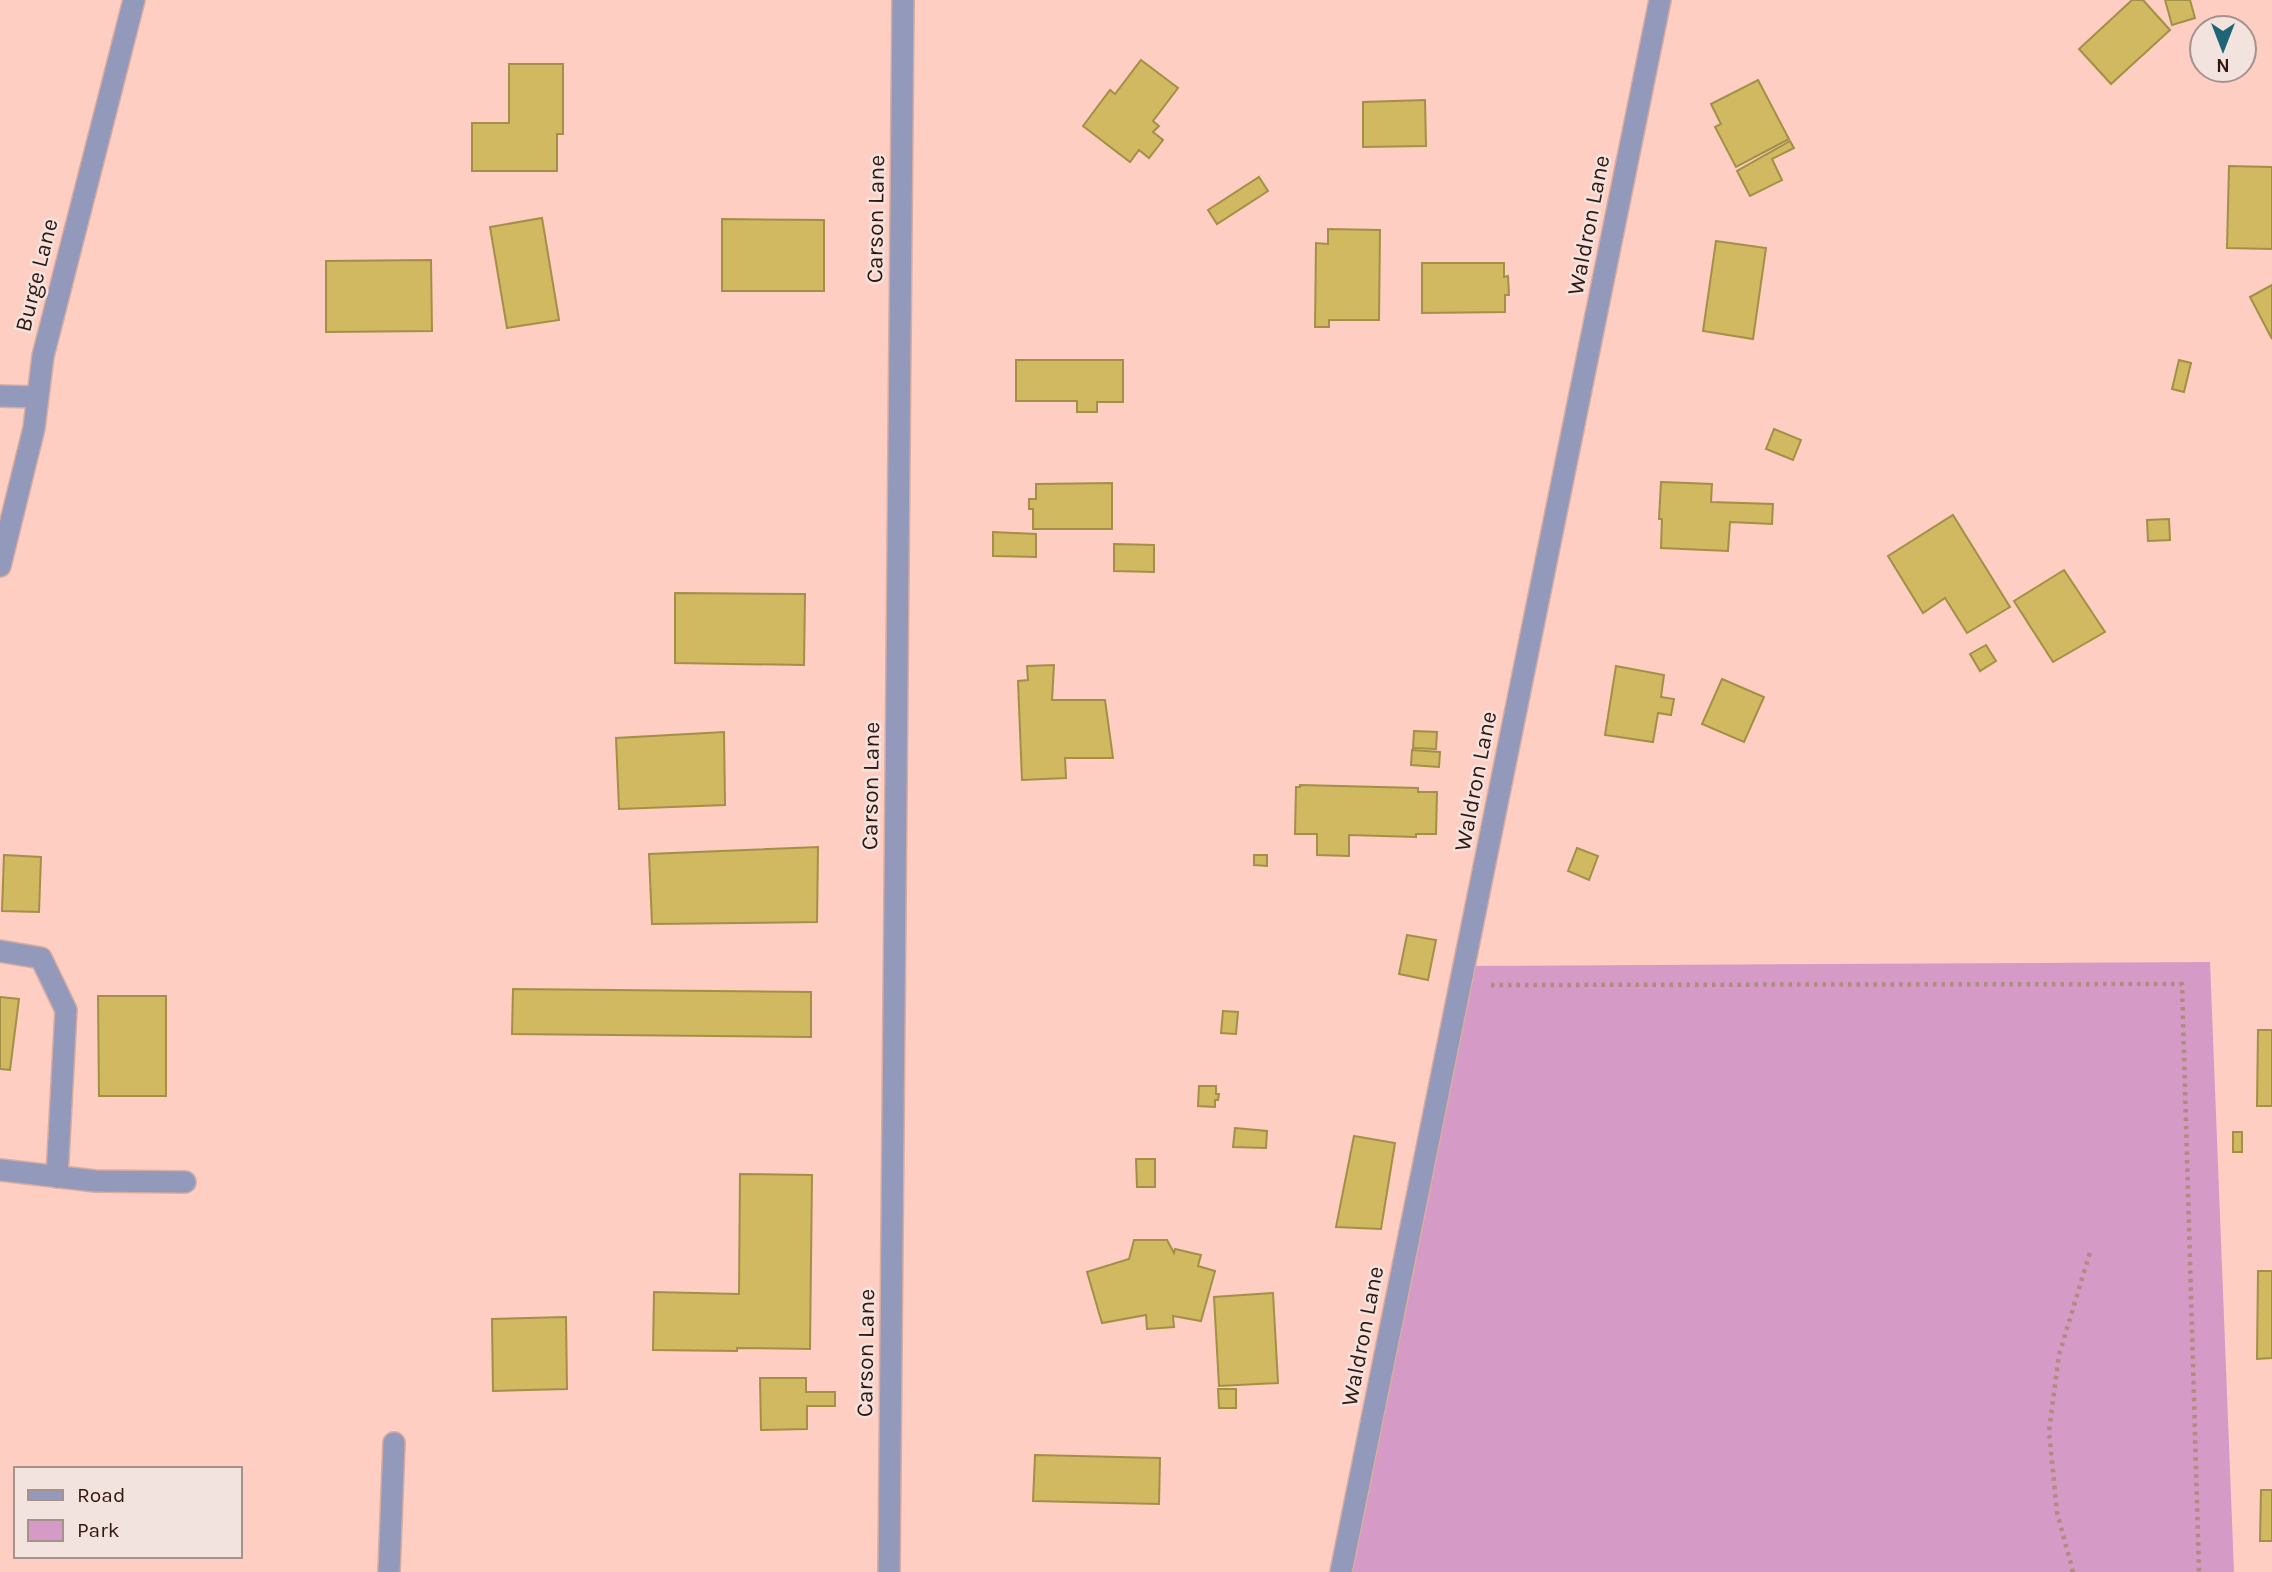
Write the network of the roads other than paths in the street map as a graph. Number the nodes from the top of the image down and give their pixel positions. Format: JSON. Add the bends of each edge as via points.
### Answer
{"nodes":[{"id":1,"x":134,"y":0,"type":"edge"},
{"id":2,"x":903,"y":0,"type":"edge"},
{"id":3,"x":1660,"y":0,"type":"edge"},
{"id":4,"x":0,"y":396,"type":"edge"},
{"id":5,"x":37,"y":397,"type":"junction"},
{"id":6,"x":0,"y":566,"type":"edge"},
{"id":7,"x":0,"y":951,"type":"edge"},
{"id":8,"x":0,"y":1170,"type":"edge"},
{"id":9,"x":57,"y":1177,"type":"junction"},
{"id":10,"x":185,"y":1182,"type":"dead end"},
{"id":11,"x":394,"y":1443,"type":"dead end"},
{"id":12,"x":389,"y":1572,"type":"edge"},
{"id":13,"x":889,"y":1572,"type":"edge"},
{"id":14,"x":1341,"y":1572,"type":"edge"}],
"edges":[{"from":1,"to":5,"type":"street","name":"Burge Lane","via":[[43,356]]},
{"from":2,"to":13,"type":"street","name":"Carson Lane"},
{"from":3,"to":14,"type":"street","name":"Waldron Lane"},
{"from":4,"to":5,"type":"street"},
{"from":5,"to":6,"type":"street","name":"Burge Lane","via":[[34,428]]},
{"from":7,"to":9,"type":"street","via":[[41,958],[66,1010]]},
{"from":8,"to":9,"type":"street"},
{"from":9,"to":10,"type":"street"},
{"from":11,"to":12,"type":"street"}]}
